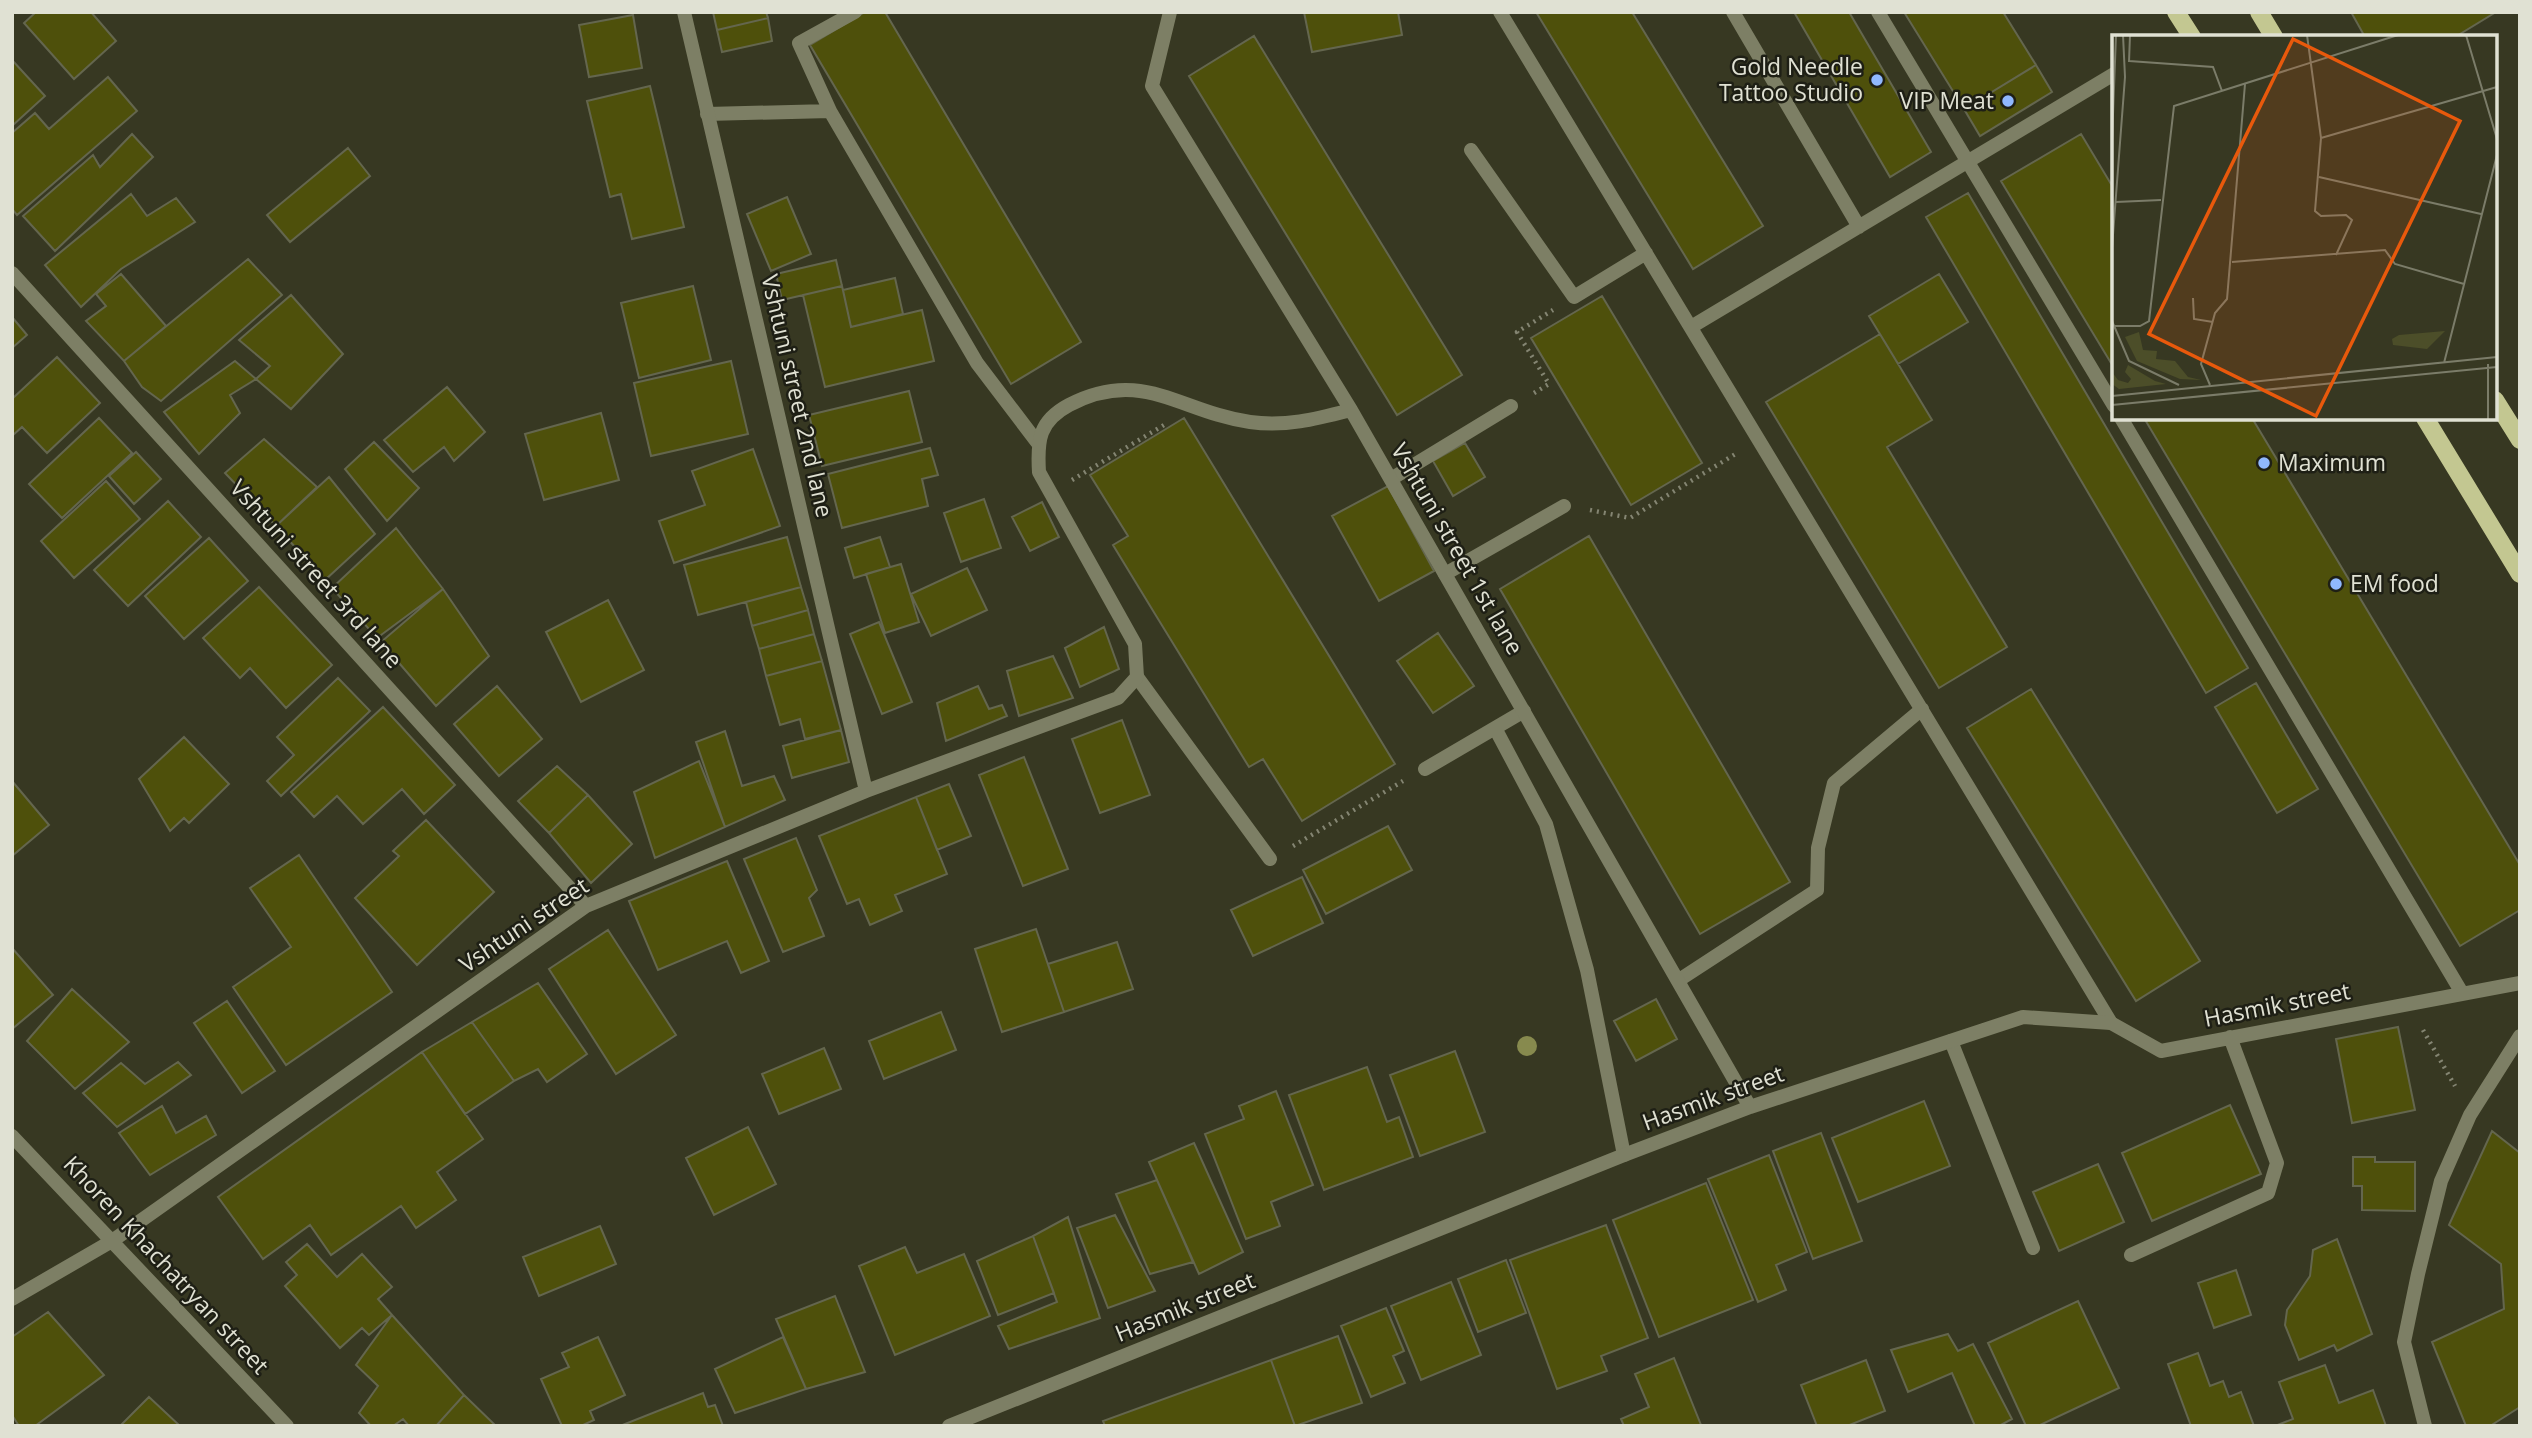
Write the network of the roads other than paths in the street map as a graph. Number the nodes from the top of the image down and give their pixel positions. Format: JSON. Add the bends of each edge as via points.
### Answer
{"nodes":[{"id":1,"x":684,"y":12,"type":"edge"},
{"id":2,"x":855,"y":12,"type":"edge"},
{"id":3,"x":1500,"y":12,"type":"edge"},
{"id":4,"x":1732,"y":12,"type":"edge"},
{"id":5,"x":1878,"y":12,"type":"edge"},
{"id":6,"x":2176,"y":12,"type":"edge"},
{"id":7,"x":2259,"y":12,"type":"edge"},
{"id":8,"x":1167,"y":13,"type":"edge"},
{"id":9,"x":2185,"y":35,"type":"edge"},
{"id":10,"x":2273,"y":35,"type":"edge"},
{"id":11,"x":2112,"y":75,"type":"edge"},
{"id":12,"x":830,"y":111,"type":"junction"},
{"id":13,"x":707,"y":114,"type":"junction"},
{"id":14,"x":1471,"y":150,"type":"dead end"},
{"id":15,"x":1969,"y":161,"type":"junction"},
{"id":16,"x":1859,"y":227,"type":"junction"},
{"id":17,"x":1646,"y":253,"type":"junction"},
{"id":18,"x":12,"y":273,"type":"edge"},
{"id":19,"x":1692,"y":327,"type":"junction"},
{"id":20,"x":2112,"y":403,"type":"edge"},
{"id":21,"x":2497,"y":403,"type":"edge"},
{"id":22,"x":1511,"y":406,"type":"road end"},
{"id":23,"x":1351,"y":410,"type":"junction"},
{"id":24,"x":2122,"y":420,"type":"edge"},
{"id":25,"x":2426,"y":420,"type":"edge"},
{"id":26,"x":2520,"y":440,"type":"edge"},
{"id":27,"x":1037,"y":442,"type":"junction"},
{"id":28,"x":1391,"y":480,"type":"junction"},
{"id":29,"x":1564,"y":506,"type":"road end"},
{"id":30,"x":1445,"y":574,"type":"junction"},
{"id":31,"x":2520,"y":574,"type":"edge"},
{"id":32,"x":1137,"y":677,"type":"junction"},
{"id":33,"x":1922,"y":709,"type":"junction"},
{"id":34,"x":1524,"y":711,"type":"junction"},
{"id":35,"x":1495,"y":728,"type":"junction"},
{"id":36,"x":1425,"y":769,"type":"road end"},
{"id":37,"x":866,"y":791,"type":"junction"},
{"id":38,"x":1270,"y":859,"type":"road end"},
{"id":39,"x":586,"y":906,"type":"junction"},
{"id":40,"x":1679,"y":980,"type":"junction"},
{"id":41,"x":2520,"y":983,"type":"edge"},
{"id":42,"x":2462,"y":993,"type":"junction"},
{"id":43,"x":2111,"y":1023,"type":"junction"},
{"id":44,"x":2520,"y":1036,"type":"edge"},
{"id":45,"x":2230,"y":1037,"type":"junction"},
{"id":46,"x":1951,"y":1041,"type":"junction"},
{"id":47,"x":1750,"y":1107,"type":"junction"},
{"id":48,"x":12,"y":1136,"type":"edge"},
{"id":49,"x":1624,"y":1155,"type":"junction"},
{"id":50,"x":112,"y":1241,"type":"junction"},
{"id":51,"x":2033,"y":1248,"type":"dead end"},
{"id":52,"x":2132,"y":1255,"type":"dead end"},
{"id":53,"x":12,"y":1299,"type":"edge"},
{"id":54,"x":287,"y":1426,"type":"edge"},
{"id":55,"x":949,"y":1426,"type":"edge"},
{"id":56,"x":2425,"y":1426,"type":"edge"}],
"edges":[{"from":1,"to":13,"type":"street","name":"Vshtuni street 2nd lane"},
{"from":2,"to":12,"type":"street","via":[[799,43]]},
{"from":3,"to":17,"type":"street"},
{"from":4,"to":16,"type":"street"},
{"from":5,"to":15,"type":"street"},
{"from":6,"to":9,"type":"main road"},
{"from":7,"to":10,"type":"main road"},
{"from":8,"to":23,"type":"street","name":"Vshtuni street 1st lane","via":[[1152,86]]},
{"from":11,"to":15,"type":"street"},
{"from":12,"to":13,"type":"street"},
{"from":12,"to":27,"type":"street","via":[[977,363]]},
{"from":13,"to":37,"type":"street","name":"Vshtuni street 2nd lane"},
{"from":14,"to":17,"type":"street","via":[[1574,297]]},
{"from":15,"to":16,"type":"street"},
{"from":15,"to":20,"type":"street"},
{"from":16,"to":19,"type":"street"},
{"from":17,"to":19,"type":"street"},
{"from":18,"to":39,"type":"street","name":"Vshtuni street 3rd lane"},
{"from":19,"to":33,"type":"street"},
{"from":21,"to":26,"type":"main road"},
{"from":22,"to":28,"type":"street"},
{"from":23,"to":27,"type":"street","via":[[1295,425],[1249,422],[1128,387],[1090,394],[1053,414]]},
{"from":23,"to":28,"type":"street","name":"Vshtuni street 1st lane"},
{"from":24,"to":42,"type":"street"},
{"from":25,"to":31,"type":"main road"},
{"from":27,"to":32,"type":"street","via":[[1039,472],[1135,645]]},
{"from":28,"to":30,"type":"street","name":"Vshtuni street 1st lane"},
{"from":29,"to":30,"type":"street"},
{"from":30,"to":34,"type":"street","name":"Vshtuni street 1st lane"},
{"from":32,"to":37,"type":"street","name":"Vshtuni street","via":[[1118,698]]},
{"from":32,"to":38,"type":"street"},
{"from":33,"to":40,"type":"street","via":[[1834,783],[1818,848],[1817,890]]},
{"from":33,"to":43,"type":"street"},
{"from":34,"to":35,"type":"street"},
{"from":34,"to":40,"type":"street","name":"Vshtuni street 1st lane"},
{"from":35,"to":36,"type":"street"},
{"from":35,"to":49,"type":"street","via":[[1546,824],[1587,970]]},
{"from":37,"to":39,"type":"street","name":"Vshtuni street"},
{"from":39,"to":50,"type":"street","name":"Vshtuni street"},
{"from":40,"to":47,"type":"street","name":"Vshtuni street 1st lane"},
{"from":41,"to":42,"type":"street","name":"Hasmik street"},
{"from":42,"to":45,"type":"street","name":"Hasmik street"},
{"from":43,"to":45,"type":"street","name":"Hasmik street","via":[[2161,1051]]},
{"from":43,"to":46,"type":"street","name":"Hasmik street","via":[[2023,1017]]},
{"from":44,"to":56,"type":"street","via":[[2470,1115],[2441,1181],[2404,1342]]},
{"from":45,"to":52,"type":"street","via":[[2277,1163],[2275,1180],[2268,1193]]},
{"from":46,"to":47,"type":"street","name":"Hasmik street"},
{"from":46,"to":51,"type":"street"},
{"from":47,"to":49,"type":"street","name":"Hasmik street"},
{"from":48,"to":50,"type":"street","name":"Khoren Khachatryan street"},
{"from":49,"to":55,"type":"street","name":"Hasmik street"},
{"from":50,"to":53,"type":"street","name":"Vshtuni street"},
{"from":50,"to":54,"type":"street","name":"Khoren Khachatryan street"}]}
